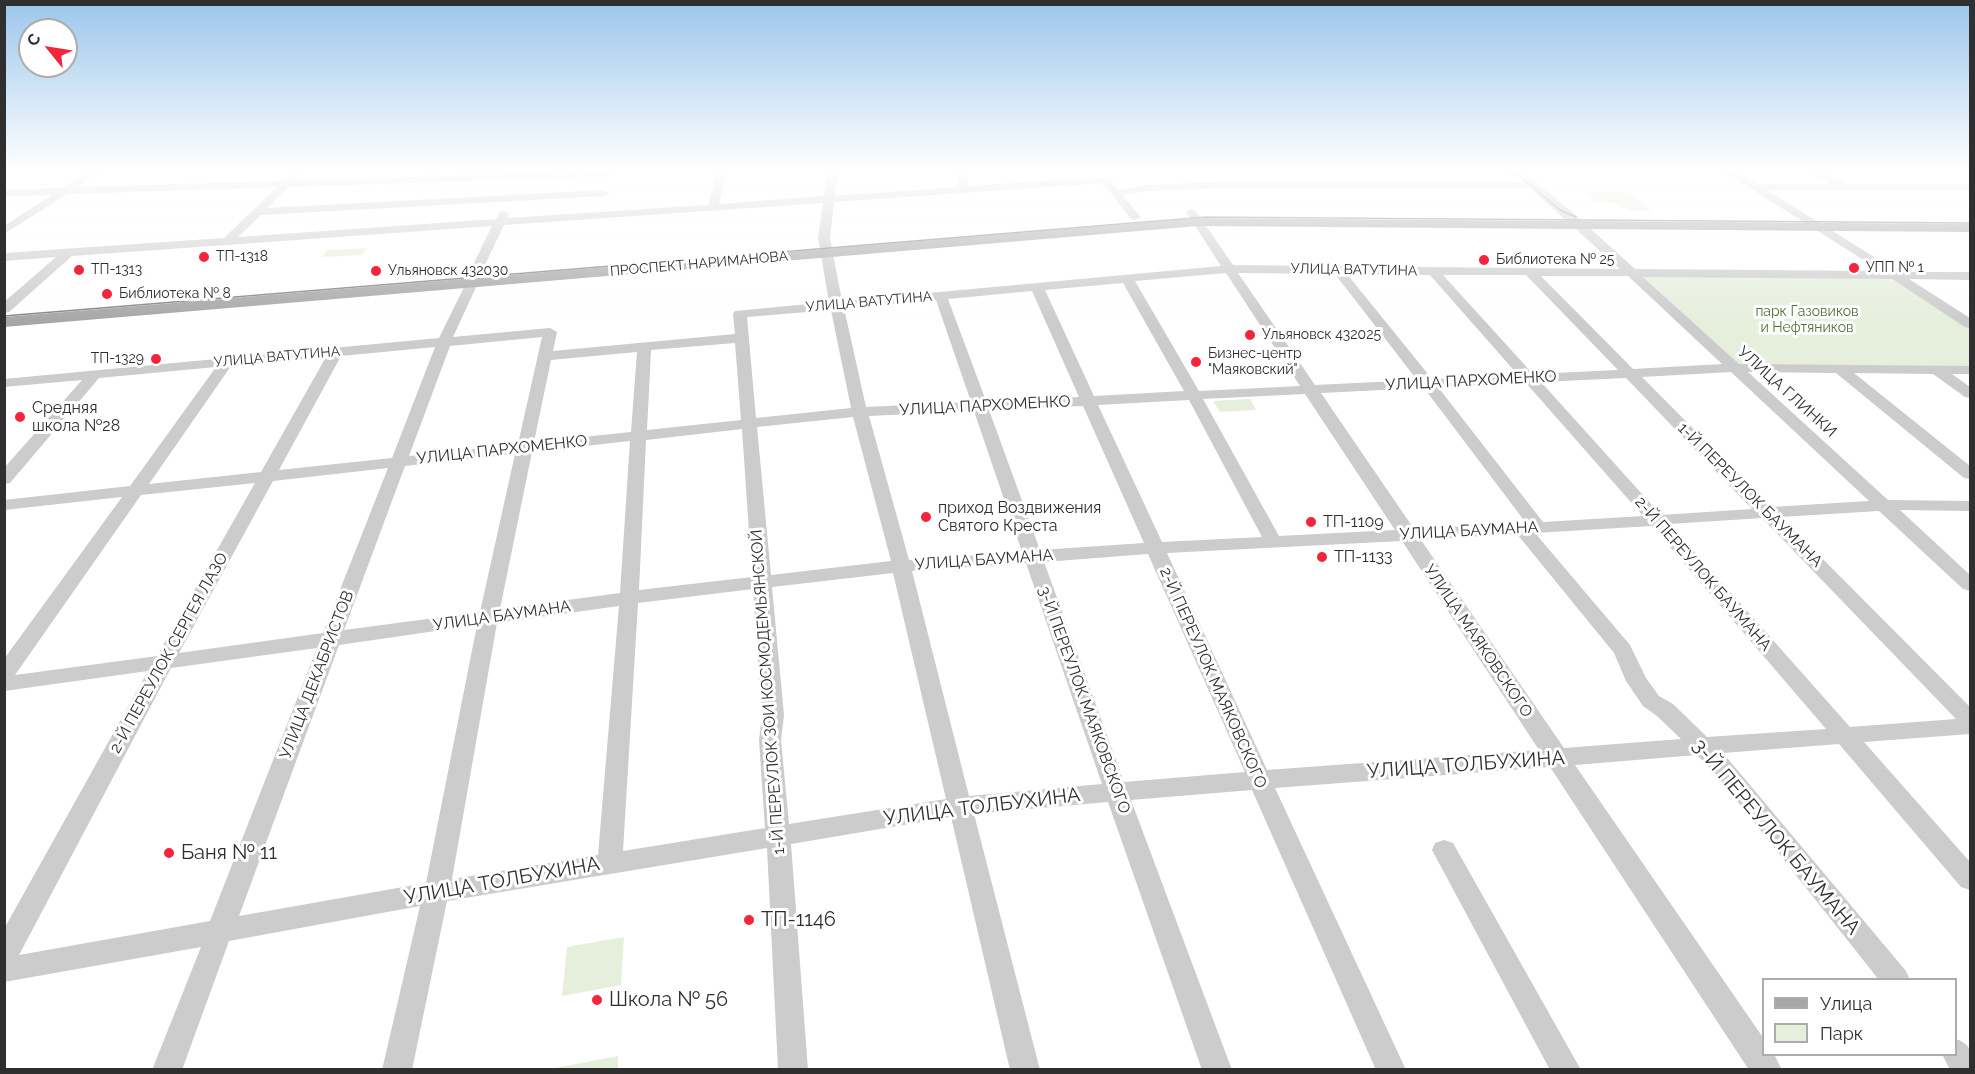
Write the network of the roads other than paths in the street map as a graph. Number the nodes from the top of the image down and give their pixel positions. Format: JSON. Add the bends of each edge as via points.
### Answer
{"nodes":[{"id":1,"x":19,"y":221,"type":"edge"},
{"id":2,"x":248,"y":221,"type":"edge"},
{"id":3,"x":498,"y":221,"type":"edge"},
{"id":4,"x":500,"y":221,"type":"edge"},
{"id":5,"x":827,"y":221,"type":"edge"},
{"id":6,"x":1094,"y":221,"type":"edge"},
{"id":7,"x":1146,"y":221,"type":"edge"},
{"id":8,"x":1198,"y":221,"type":"edge"},
{"id":9,"x":1575,"y":221,"type":"edge"},
{"id":10,"x":1613,"y":221,"type":"edge"},
{"id":11,"x":1811,"y":221,"type":"edge"},
{"id":12,"x":1820,"y":227,"type":"junction"},
{"id":13,"x":1971,"y":228,"type":"edge"},
{"id":14,"x":4,"y":231,"type":"edge"},
{"id":15,"x":228,"y":241,"type":"junction"},
{"id":16,"x":825,"y":248,"type":"junction"},
{"id":17,"x":69,"y":252,"type":"junction"},
{"id":18,"x":4,"y":257,"type":"edge"},
{"id":19,"x":1230,"y":269,"type":"junction"},
{"id":20,"x":1338,"y":270,"type":"junction"},
{"id":21,"x":1433,"y":271,"type":"junction"},
{"id":22,"x":1529,"y":272,"type":"junction"},
{"id":23,"x":1630,"y":272,"type":"junction"},
{"id":24,"x":1895,"y":275,"type":"junction"},
{"id":25,"x":1971,"y":276,"type":"edge"},
{"id":26,"x":474,"y":277,"type":"junction"},
{"id":27,"x":1126,"y":279,"type":"junction"},
{"id":28,"x":1037,"y":287,"type":"junction"},
{"id":29,"x":941,"y":296,"type":"junction"},
{"id":30,"x":837,"y":305,"type":"junction"},
{"id":31,"x":4,"y":309,"type":"edge"},
{"id":32,"x":740,"y":314,"type":"joint"},
{"id":33,"x":4,"y":322,"type":"edge"},
{"id":34,"x":1971,"y":324,"type":"edge"},
{"id":35,"x":740,"y":338,"type":"junction"},
{"id":36,"x":444,"y":342,"type":"junction"},
{"id":37,"x":644,"y":347,"type":"junction"},
{"id":38,"x":336,"y":352,"type":"junction"},
{"id":39,"x":546,"y":357,"type":"junction"},
{"id":40,"x":227,"y":362,"type":"junction"},
{"id":41,"x":1734,"y":368,"type":"junction"},
{"id":42,"x":1840,"y":369,"type":"junction"},
{"id":43,"x":1937,"y":370,"type":"junction"},
{"id":44,"x":1971,"y":370,"type":"edge"},
{"id":45,"x":1628,"y":373,"type":"junction"},
{"id":46,"x":95,"y":374,"type":"junction"},
{"id":47,"x":1528,"y":378,"type":"junction"},
{"id":48,"x":4,"y":383,"type":"edge"},
{"id":49,"x":1426,"y":383,"type":"junction"},
{"id":50,"x":1310,"y":389,"type":"junction"},
{"id":51,"x":1971,"y":394,"type":"edge"},
{"id":52,"x":1194,"y":395,"type":"junction"},
{"id":53,"x":1087,"y":401,"type":"junction"},
{"id":54,"x":980,"y":407,"type":"junction"},
{"id":55,"x":860,"y":413,"type":"junction"},
{"id":56,"x":748,"y":424,"type":"junction"},
{"id":57,"x":638,"y":436,"type":"junction"},
{"id":58,"x":525,"y":448,"type":"junction"},
{"id":59,"x":400,"y":461,"type":"junction"},
{"id":60,"x":1971,"y":474,"type":"edge"},
{"id":61,"x":266,"y":477,"type":"junction"},
{"id":62,"x":4,"y":479,"type":"edge"},
{"id":63,"x":135,"y":491,"type":"junction"},
{"id":64,"x":4,"y":505,"type":"edge"},
{"id":65,"x":1884,"y":505,"type":"junction"},
{"id":66,"x":1971,"y":506,"type":"edge"},
{"id":67,"x":1768,"y":512,"type":"junction"},
{"id":68,"x":1655,"y":519,"type":"junction"},
{"id":69,"x":1530,"y":528,"type":"junction"},
{"id":70,"x":1406,"y":534,"type":"junction"},
{"id":71,"x":1273,"y":541,"type":"junction"},
{"id":72,"x":1155,"y":548,"type":"junction"},
{"id":73,"x":1032,"y":555,"type":"junction"},
{"id":74,"x":901,"y":566,"type":"junction"},
{"id":75,"x":760,"y":582,"type":"junction"},
{"id":76,"x":1971,"y":585,"type":"edge"},
{"id":77,"x":628,"y":598,"type":"junction"},
{"id":78,"x":488,"y":618,"type":"junction"},
{"id":79,"x":329,"y":639,"type":"junction"},
{"id":80,"x":164,"y":662,"type":"junction"},
{"id":81,"x":4,"y":675,"type":"edge"},
{"id":82,"x":4,"y":684,"type":"edge"},
{"id":83,"x":1971,"y":720,"type":"edge"},
{"id":84,"x":1971,"y":726,"type":"edge"},
{"id":85,"x":1844,"y":736,"type":"junction"},
{"id":86,"x":1704,"y":747,"type":"junction"},
{"id":87,"x":1557,"y":759,"type":"junction"},
{"id":88,"x":1258,"y":780,"type":"junction"},
{"id":89,"x":1116,"y":792,"type":"junction"},
{"id":90,"x":959,"y":806,"type":"junction"},
{"id":91,"x":778,"y":836,"type":"junction"},
{"id":92,"x":1444,"y":850,"type":"dead end"},
{"id":93,"x":610,"y":863,"type":"junction"},
{"id":94,"x":1971,"y":879,"type":"edge"},
{"id":95,"x":436,"y":892,"type":"junction"},
{"id":96,"x":221,"y":929,"type":"junction"},
{"id":97,"x":4,"y":956,"type":"edge"},
{"id":98,"x":4,"y":970,"type":"edge"},
{"id":99,"x":1894,"y":978,"type":"edge"},
{"id":100,"x":1957,"y":1054,"type":"edge"},
{"id":101,"x":168,"y":1070,"type":"edge"},
{"id":102,"x":397,"y":1070,"type":"edge"},
{"id":103,"x":793,"y":1070,"type":"edge"},
{"id":104,"x":1025,"y":1070,"type":"edge"},
{"id":105,"x":1217,"y":1070,"type":"edge"},
{"id":106,"x":1391,"y":1070,"type":"edge"},
{"id":107,"x":1566,"y":1070,"type":"edge"},
{"id":108,"x":1767,"y":1070,"type":"edge"},
{"id":109,"x":1969,"y":1070,"type":"edge"}],
"edges":[{"from":1,"to":14,"type":"street"},
{"from":2,"to":15,"type":"street"},
{"from":3,"to":15,"type":"street"},
{"from":4,"to":26,"type":"street","name":"УЛИЦА ДЕКАБРИСТОВ"},
{"from":5,"to":16,"type":"street"},
{"from":6,"to":16,"type":"main road","name":"ПРОСПЕКТ НАРИМАНОВА"},
{"from":7,"to":16,"type":"main road","name":"ПРОСПЕКТ НАРИМАНОВА"},
{"from":8,"to":19,"type":"street","name":"УЛИЦА МАЯКОВСКОГО"},
{"from":9,"to":23,"type":"street","name":"УЛИЦА ГЛИНКИ"},
{"from":10,"to":12,"type":"main road","name":"ПРОСПЕКТ НАРИМАНОВА"},
{"from":11,"to":12,"type":"street"},
{"from":12,"to":13,"type":"main road","name":"ПРОСПЕКТ НАРИМАНОВА"},
{"from":12,"to":24,"type":"street"},
{"from":15,"to":17,"type":"street"},
{"from":16,"to":26,"type":"main road","name":"ПРОСПЕКТ НАРИМАНОВА"},
{"from":16,"to":30,"type":"street"},
{"from":17,"to":18,"type":"street"},
{"from":17,"to":31,"type":"street"},
{"from":19,"to":20,"type":"street","name":"УЛИЦА ВАТУТИНА"},
{"from":19,"to":27,"type":"street","name":"УЛИЦА ВАТУТИНА"},
{"from":19,"to":50,"type":"street","name":"УЛИЦА МАЯКОВСКОГО"},
{"from":20,"to":21,"type":"street","name":"УЛИЦА ВАТУТИНА"},
{"from":20,"to":49,"type":"street","name":"3-Й ПЕРЕУЛОК БАУМАНА"},
{"from":21,"to":22,"type":"street","name":"УЛИЦА ВАТУТИНА"},
{"from":21,"to":47,"type":"street","name":"2-Й ПЕРЕУЛОК БАУМАНА"},
{"from":22,"to":23,"type":"street","name":"УЛИЦА ВАТУТИНА"},
{"from":22,"to":45,"type":"street","name":"1-Й ПЕРЕУЛОК БАУМАНА"},
{"from":23,"to":24,"type":"street","name":"УЛИЦА ВАТУТИНА"},
{"from":23,"to":41,"type":"street","name":"УЛИЦА ГЛИНКИ"},
{"from":24,"to":25,"type":"street","name":"УЛИЦА ВАТУТИНА"},
{"from":24,"to":34,"type":"street"},
{"from":26,"to":31,"type":"main road","name":"ПРОСПЕКТ НАРИМАНОВА"},
{"from":26,"to":33,"type":"main road","name":"ПРОСПЕКТ НАРИМАНОВА"},
{"from":26,"to":36,"type":"street","name":"УЛИЦА ДЕКАБРИСТОВ"},
{"from":27,"to":28,"type":"street","name":"УЛИЦА ВАТУТИНА"},
{"from":27,"to":52,"type":"street"},
{"from":28,"to":29,"type":"street","name":"УЛИЦА ВАТУТИНА"},
{"from":28,"to":53,"type":"street","name":"2-Й ПЕРЕУЛОК МАЯКОВСКОГО"},
{"from":29,"to":30,"type":"street","name":"УЛИЦА ВАТУТИНА"},
{"from":29,"to":54,"type":"street","name":"3-Й ПЕРЕУЛОК МАЯКОВСКОГО"},
{"from":30,"to":32,"type":"street","name":"УЛИЦА ВАТУТИНА"},
{"from":30,"to":55,"type":"street"},
{"from":32,"to":35,"type":"street","name":"1-Й ПЕРЕУЛОК ЗОИ КОСМОДЕМЬЯНСКОЙ"},
{"from":35,"to":37,"type":"street"},
{"from":35,"to":56,"type":"street","name":"1-Й ПЕРЕУЛОК ЗОИ КОСМОДЕМЬЯНСКОЙ"},
{"from":36,"to":38,"type":"street","name":"УЛИЦА ВАТУТИНА"},
{"from":36,"to":39,"type":"street","name":"УЛИЦА ВАТУТИНА","via":[[550,332]]},
{"from":36,"to":59,"type":"street","name":"УЛИЦА ДЕКАБРИСТОВ"},
{"from":37,"to":39,"type":"street"},
{"from":37,"to":57,"type":"street"},
{"from":38,"to":40,"type":"street","name":"УЛИЦА ВАТУТИНА"},
{"from":38,"to":61,"type":"street","name":"2-Й ПЕРЕУЛОК СЕРГЕЯ ЛАЗО"},
{"from":39,"to":58,"type":"street"},
{"from":40,"to":46,"type":"street","name":"УЛИЦА ВАТУТИНА"},
{"from":40,"to":63,"type":"street"},
{"from":41,"to":42,"type":"street","name":"УЛИЦА ПАРХОМЕНКО"},
{"from":41,"to":45,"type":"street","name":"УЛИЦА ПАРХОМЕНКО"},
{"from":41,"to":65,"type":"street","name":"УЛИЦА ГЛИНКИ"},
{"from":42,"to":43,"type":"street","name":"УЛИЦА ПАРХОМЕНКО"},
{"from":42,"to":60,"type":"street"},
{"from":43,"to":44,"type":"street","name":"УЛИЦА ПАРХОМЕНКО"},
{"from":43,"to":51,"type":"street"},
{"from":45,"to":47,"type":"street","name":"УЛИЦА ПАРХОМЕНКО"},
{"from":45,"to":67,"type":"street","name":"1-Й ПЕРЕУЛОК БАУМАНА"},
{"from":46,"to":48,"type":"street","name":"УЛИЦА ВАТУТИНА"},
{"from":46,"to":62,"type":"street"},
{"from":47,"to":49,"type":"street","name":"УЛИЦА ПАРХОМЕНКО"},
{"from":47,"to":68,"type":"street","name":"2-Й ПЕРЕУЛОК БАУМАНА"},
{"from":49,"to":50,"type":"street","name":"УЛИЦА ПАРХОМЕНКО"},
{"from":49,"to":69,"type":"street","name":"3-Й ПЕРЕУЛОК БАУМАНА","via":[[1496,470]]},
{"from":50,"to":52,"type":"street","name":"УЛИЦА ПАРХОМЕНКО"},
{"from":50,"to":70,"type":"street","name":"УЛИЦА МАЯКОВСКОГО"},
{"from":52,"to":53,"type":"street","name":"УЛИЦА ПАРХОМЕНКО"},
{"from":52,"to":71,"type":"street"},
{"from":53,"to":54,"type":"street","name":"УЛИЦА ПАРХОМЕНКО"},
{"from":53,"to":72,"type":"street","name":"2-Й ПЕРЕУЛОК МАЯКОВСКОГО"},
{"from":54,"to":55,"type":"street","name":"УЛИЦА ПАРХОМЕНКО"},
{"from":54,"to":73,"type":"street","name":"3-Й ПЕРЕУЛОК МАЯКОВСКОГО"},
{"from":55,"to":56,"type":"street","name":"УЛИЦА ПАРХОМЕНКО"},
{"from":55,"to":74,"type":"street"},
{"from":56,"to":57,"type":"street","name":"УЛИЦА ПАРХОМЕНКО"},
{"from":56,"to":75,"type":"street","name":"1-Й ПЕРЕУЛОК ЗОИ КОСМОДЕМЬЯНСКОЙ"},
{"from":57,"to":58,"type":"street","name":"УЛИЦА ПАРХОМЕНКО"},
{"from":57,"to":77,"type":"street"},
{"from":58,"to":59,"type":"street","name":"УЛИЦА ПАРХОМЕНКО"},
{"from":58,"to":78,"type":"street"},
{"from":59,"to":61,"type":"street","name":"УЛИЦА ПАРХОМЕНКО"},
{"from":59,"to":79,"type":"street","name":"УЛИЦА ДЕКАБРИСТОВ"},
{"from":61,"to":63,"type":"street","name":"УЛИЦА ПАРХОМЕНКО"},
{"from":61,"to":80,"type":"street","name":"2-Й ПЕРЕУЛОК СЕРГЕЯ ЛАЗО"},
{"from":63,"to":64,"type":"street","name":"УЛИЦА ПАРХОМЕНКО"},
{"from":63,"to":81,"type":"street"},
{"from":65,"to":66,"type":"street","name":"УЛИЦА БАУМАНА"},
{"from":65,"to":67,"type":"street","name":"УЛИЦА БАУМАНА"},
{"from":65,"to":76,"type":"street","name":"УЛИЦА ГЛИНКИ"},
{"from":67,"to":68,"type":"street","name":"УЛИЦА БАУМАНА"},
{"from":67,"to":83,"type":"street","name":"1-Й ПЕРЕУЛОК БАУМАНА"},
{"from":68,"to":69,"type":"street","name":"УЛИЦА БАУМАНА"},
{"from":68,"to":85,"type":"street","name":"2-Й ПЕРЕУЛОК БАУМАНА"},
{"from":69,"to":70,"type":"street","name":"УЛИЦА БАУМАНА"},
{"from":69,"to":86,"type":"street","name":"3-Й ПЕРЕУЛОК БАУМАНА","via":[[1623,650],[1651,701]]},
{"from":70,"to":71,"type":"street","name":"УЛИЦА БАУМАНА"},
{"from":70,"to":87,"type":"street","name":"УЛИЦА МАЯКОВСКОГО"},
{"from":71,"to":72,"type":"street","name":"УЛИЦА БАУМАНА"},
{"from":72,"to":73,"type":"street","name":"УЛИЦА БАУМАНА"},
{"from":72,"to":88,"type":"street","name":"2-Й ПЕРЕУЛОК МАЯКОВСКОГО"},
{"from":73,"to":74,"type":"street","name":"УЛИЦА БАУМАНА"},
{"from":73,"to":89,"type":"street","name":"3-Й ПЕРЕУЛОК МАЯКОВСКОГО"},
{"from":74,"to":75,"type":"street","name":"УЛИЦА БАУМАНА"},
{"from":74,"to":90,"type":"street"},
{"from":75,"to":77,"type":"street","name":"УЛИЦА БАУМАНА"},
{"from":75,"to":91,"type":"street","name":"1-Й ПЕРЕУЛОК ЗОИ КОСМОДЕМЬЯНСКОЙ","via":[[773,715],[770,740]]},
{"from":77,"to":78,"type":"street","name":"УЛИЦА БАУМАНА"},
{"from":77,"to":93,"type":"street"},
{"from":78,"to":79,"type":"street","name":"УЛИЦА БАУМАНА"},
{"from":78,"to":95,"type":"street"},
{"from":79,"to":80,"type":"street","name":"УЛИЦА БАУМАНА"},
{"from":79,"to":96,"type":"street","name":"УЛИЦА ДЕКАБРИСТОВ"},
{"from":80,"to":82,"type":"street","name":"УЛИЦА БАУМАНА"},
{"from":80,"to":97,"type":"street","name":"2-Й ПЕРЕУЛОК СЕРГЕЯ ЛАЗО"},
{"from":84,"to":85,"type":"street","name":"УЛИЦА ТОЛБУХИНА"},
{"from":85,"to":86,"type":"street","name":"УЛИЦА ТОЛБУХИНА"},
{"from":85,"to":94,"type":"street","name":"2-Й ПЕРЕУЛОК БАУМАНА"},
{"from":86,"to":87,"type":"street","name":"УЛИЦА ТОЛБУХИНА"},
{"from":86,"to":99,"type":"street","name":"3-Й ПЕРЕУЛОК БАУМАНА"},
{"from":87,"to":88,"type":"street","name":"УЛИЦА ТОЛБУХИНА"},
{"from":87,"to":108,"type":"street","name":"УЛИЦА МАЯКОВСКОГО"},
{"from":88,"to":89,"type":"street","name":"УЛИЦА ТОЛБУХИНА"},
{"from":88,"to":106,"type":"street","name":"2-Й ПЕРЕУЛОК МАЯКОВСКОГО"},
{"from":89,"to":90,"type":"street","name":"УЛИЦА ТОЛБУХИНА"},
{"from":89,"to":105,"type":"street","name":"3-Й ПЕРЕУЛОК МАЯКОВСКОГО"},
{"from":90,"to":91,"type":"street","name":"УЛИЦА ТОЛБУХИНА"},
{"from":90,"to":104,"type":"street"},
{"from":91,"to":93,"type":"street","name":"УЛИЦА ТОЛБУХИНА"},
{"from":91,"to":103,"type":"street","name":"1-Й ПЕРЕУЛОК ЗОИ КОСМОДЕМЬЯНСКОЙ"},
{"from":92,"to":107,"type":"street"},
{"from":93,"to":95,"type":"street","name":"УЛИЦА ТОЛБУХИНА"},
{"from":95,"to":96,"type":"street","name":"УЛИЦА ТОЛБУХИНА"},
{"from":95,"to":102,"type":"street"},
{"from":96,"to":98,"type":"street","name":"УЛИЦА ТОЛБУХИНА"},
{"from":96,"to":101,"type":"street","name":"УЛИЦА ДЕКАБРИСТОВ"},
{"from":100,"to":109,"type":"street"}]}
